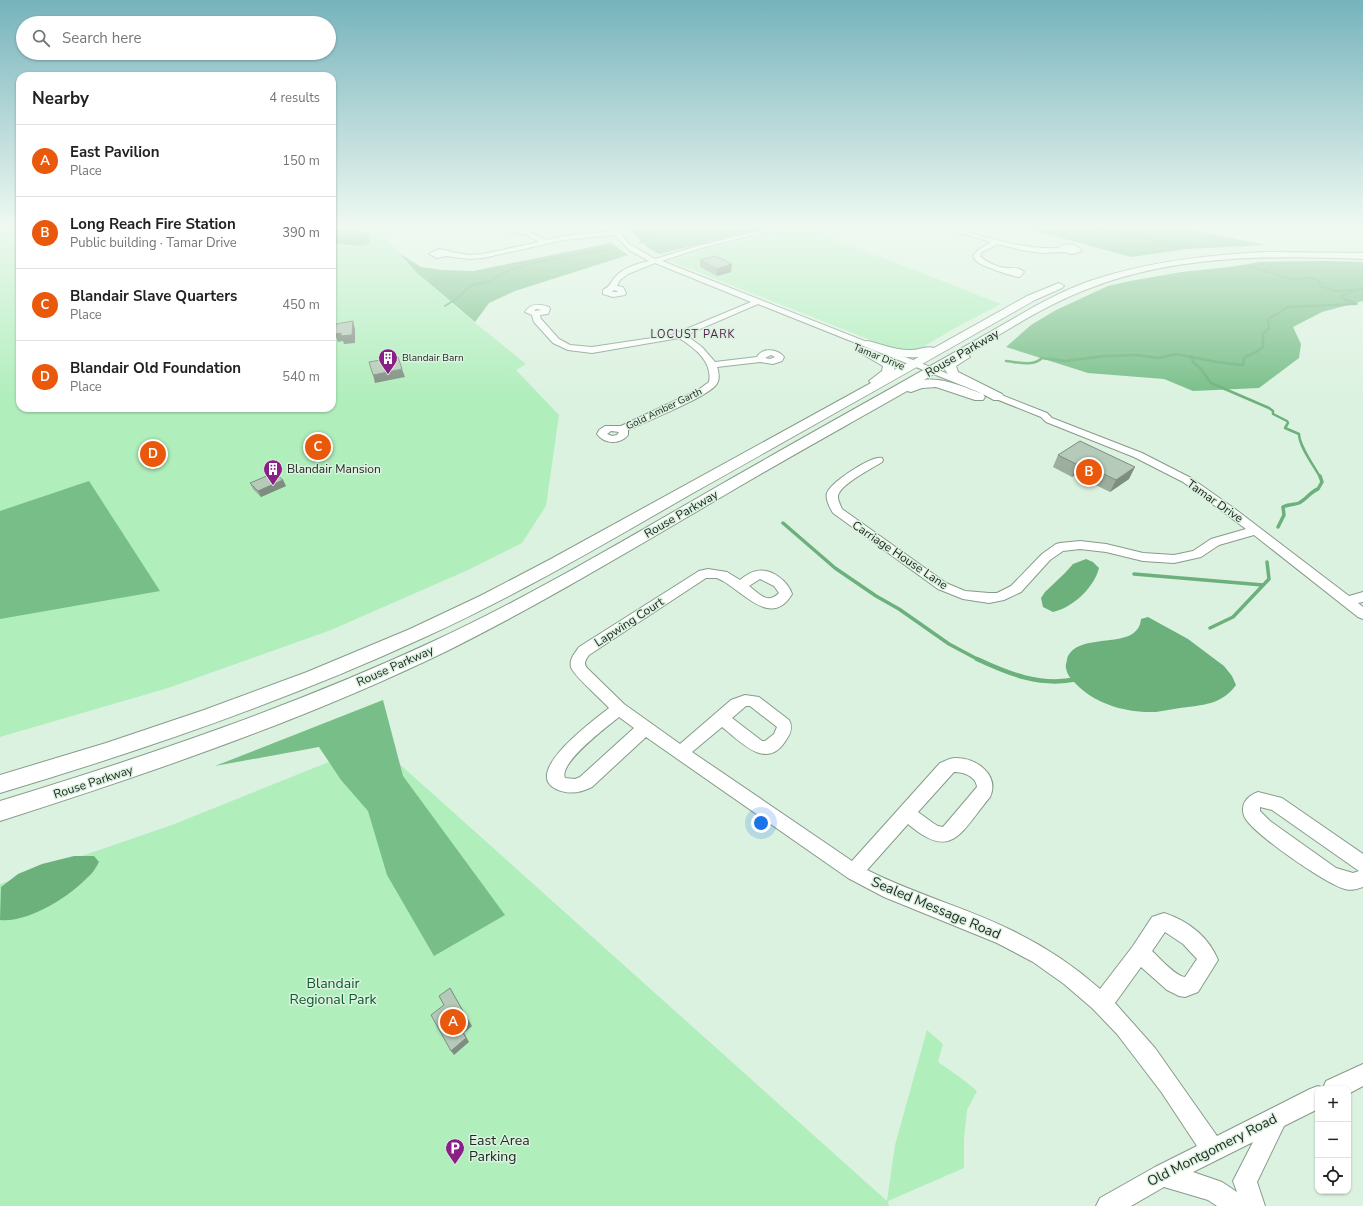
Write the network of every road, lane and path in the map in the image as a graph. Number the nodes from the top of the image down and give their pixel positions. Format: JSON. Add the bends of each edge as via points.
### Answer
{"nodes":[{"id":1,"x":613,"y":284,"type":"edge"},
{"id":2,"x":714,"y":284,"type":"edge"},
{"id":3,"x":1064,"y":284,"type":"dead end"},
{"id":4,"x":1090,"y":284,"type":"edge"},
{"id":5,"x":613,"y":288,"type":"dead end"},
{"id":6,"x":757,"y":302,"type":"junction"},
{"id":7,"x":536,"y":314,"type":"dead end"},
{"id":8,"x":1011,"y":324,"type":"junction"},
{"id":9,"x":978,"y":328,"type":"junction"},
{"id":10,"x":680,"y":335,"type":"junction"},
{"id":11,"x":864,"y":346,"type":"junction"},
{"id":12,"x":761,"y":358,"type":"dead end"},
{"id":13,"x":711,"y":365,"type":"junction"},
{"id":14,"x":911,"y":366,"type":"junction"},
{"id":15,"x":928,"y":373,"type":"junction"},
{"id":16,"x":979,"y":397,"type":"junction"},
{"id":17,"x":998,"y":397,"type":"junction"},
{"id":18,"x":828,"y":413,"type":"junction"},
{"id":19,"x":1049,"y":420,"type":"junction"},
{"id":20,"x":622,"y":429,"type":"dead end"},
{"id":21,"x":820,"y":434,"type":"junction"},
{"id":22,"x":878,"y":460,"type":"dead end"},
{"id":23,"x":1256,"y":530,"type":"junction"},
{"id":24,"x":740,"y":586,"type":"dead end"},
{"id":25,"x":1363,"y":597,"type":"edge"},
{"id":26,"x":1347,"y":601,"type":"junction"},
{"id":27,"x":1363,"y":613,"type":"edge"},
{"id":28,"x":619,"y":708,"type":"junction"},
{"id":29,"x":722,"y":718,"type":"dead end"},
{"id":30,"x":645,"y":728,"type":"junction"},
{"id":31,"x":680,"y":753,"type":"junction"},
{"id":32,"x":0,"y":784,"type":"edge"},
{"id":33,"x":0,"y":811,"type":"edge"},
{"id":34,"x":907,"y":813,"type":"junction"},
{"id":35,"x":1363,"y":864,"type":"edge"},
{"id":36,"x":854,"y":872,"type":"junction"},
{"id":37,"x":1363,"y":878,"type":"edge"},
{"id":38,"x":1140,"y":953,"type":"dead end"},
{"id":39,"x":1102,"y":1003,"type":"junction"},
{"id":40,"x":1363,"y":1075,"type":"edge"},
{"id":41,"x":1340,"y":1086,"type":"edge"},
{"id":42,"x":1315,"y":1098,"type":"edge"},
{"id":43,"x":1277,"y":1117,"type":"junction"},
{"id":44,"x":1213,"y":1149,"type":"junction"},
{"id":45,"x":1163,"y":1175,"type":"junction"},
{"id":46,"x":1108,"y":1206,"type":"edge"},
{"id":47,"x":1238,"y":1206,"type":"edge"},
{"id":48,"x":1253,"y":1206,"type":"edge"}],
"edges":[{"from":1,"to":5,"type":"street"},
{"from":2,"to":6,"type":"street","name":"Tamar Drive"},
{"from":3,"to":9,"type":"main road","name":"Rouse Parkway","via":[[1032,298]]},
{"from":4,"to":8,"type":"main road","name":"Rouse Parkway"},
{"from":6,"to":10,"type":"street"},
{"from":6,"to":11,"type":"street","name":"Tamar Drive","via":[[799,323]]},
{"from":7,"to":10,"type":"street","via":[[537,320],[556,341],[583,350],[656,341]]},
{"from":8,"to":15,"type":"main road","name":"Rouse Parkway"},
{"from":8,"to":17,"type":"main road","via":[[985,344],[950,365],[956,377]]},
{"from":9,"to":11,"type":"main road","via":[[918,354],[903,354]]},
{"from":9,"to":14,"type":"main road","name":"Rouse Parkway"},
{"from":10,"to":13,"type":"street","via":[[697,346]]},
{"from":11,"to":14,"type":"street","name":"Tamar Drive"},
{"from":11,"to":18,"type":"main road","via":[[889,366],[888,372]]},
{"from":12,"to":13,"type":"street"},
{"from":13,"to":20,"type":"street","name":"Gold Amber Garth","via":[[715,373],[709,387]]},
{"from":14,"to":15,"type":"street","name":"Tamar Drive"},
{"from":14,"to":18,"type":"main road","name":"Rouse Parkway"},
{"from":15,"to":16,"type":"street","name":"Tamar Drive"},
{"from":15,"to":17,"type":"street","name":"Tamar Drive"},
{"from":15,"to":21,"type":"main road","name":"Rouse Parkway"},
{"from":16,"to":19,"type":"street","name":"Tamar Drive","via":[[1039,420]]},
{"from":16,"to":21,"type":"main road","via":[[941,385],[915,385],[861,416]]},
{"from":17,"to":19,"type":"street","name":"Tamar Drive","via":[[1044,415]]},
{"from":18,"to":32,"type":"main road","name":"Rouse Parkway","via":[[540,572],[418,633],[333,670],[218,714],[96,756]]},
{"from":19,"to":23,"type":"street","name":"Tamar Drive","via":[[1164,468],[1208,495]]},
{"from":21,"to":33,"type":"main road","name":"Rouse Parkway","via":[[558,585],[426,652],[296,709],[94,782]]},
{"from":22,"to":23,"type":"street","name":"Carriage House Lane","via":[[836,487],[832,497],[837,511],[942,586],[963,595],[988,598],[1009,593],[1016,589],[1046,556],[1060,547],[1085,545],[1143,557],[1174,559],[1197,554],[1215,542]]},
{"from":23,"to":26,"type":"street","name":"Tamar Drive"},
{"from":24,"to":28,"type":"street","name":"Lapwing Court","via":[[721,575],[703,574],[579,656],[578,667]]},
{"from":25,"to":26,"type":"street"},
{"from":26,"to":27,"type":"street","name":"Tamar Drive"},
{"from":28,"to":30,"type":"street","name":"Sealed Message Road"},
{"from":28,"to":30,"type":"street","via":[[562,759],[555,772],[560,783],[572,787],[587,781]]},
{"from":29,"to":31,"type":"street"},
{"from":30,"to":31,"type":"street","name":"Sealed Message Road"},
{"from":31,"to":36,"type":"street","name":"Sealed Message Road"},
{"from":34,"to":34,"type":"street","via":[[935,834],[946,835],[984,792],[986,782],[971,769],[954,765],[946,768]]},
{"from":34,"to":36,"type":"street"},
{"from":35,"to":37,"type":"street","via":[[1276,803],[1258,799],[1252,804],[1252,814],[1264,827],[1330,874],[1353,882]]},
{"from":36,"to":39,"type":"street","name":"Sealed Message Road","via":[[893,892],[1025,947],[1080,983]]},
{"from":38,"to":39,"type":"street"},
{"from":39,"to":44,"type":"street","name":"Sealed Message Road","via":[[1150,1057]]},
{"from":40,"to":41,"type":"street"},
{"from":42,"to":43,"type":"street","name":"Old Montgomery Road"},
{"from":43,"to":44,"type":"street","name":"Old Montgomery Road"},
{"from":43,"to":48,"type":"street","via":[[1245,1181]]},
{"from":44,"to":45,"type":"street","name":"Old Montgomery Road"},
{"from":45,"to":46,"type":"street","name":"Old Montgomery Road"},
{"from":45,"to":47,"type":"street","via":[[1214,1190]]}]}
